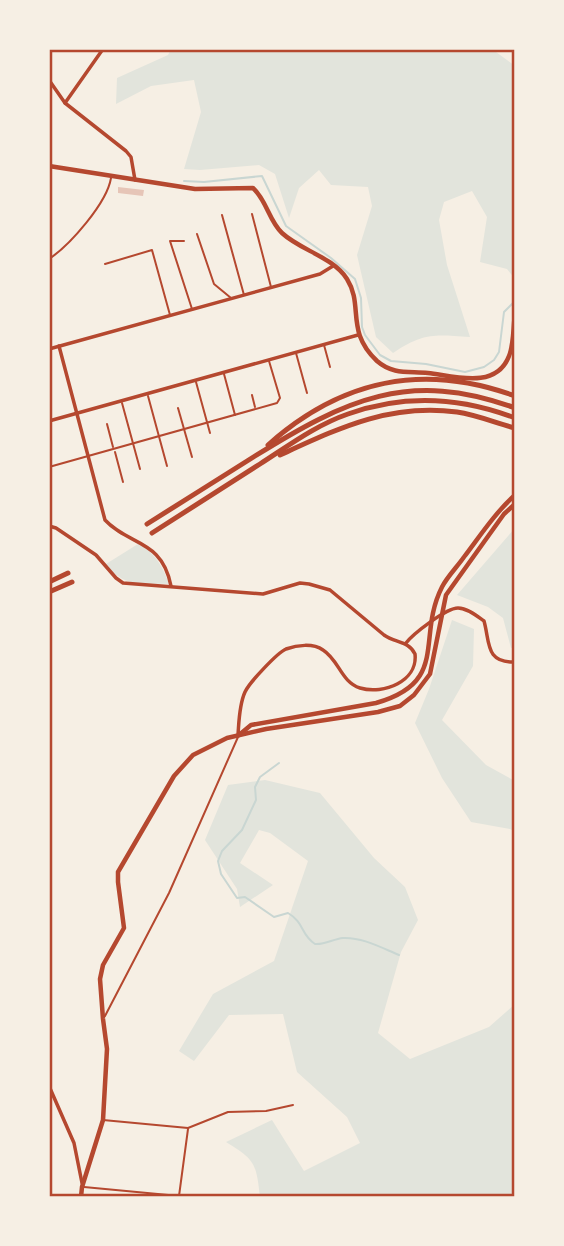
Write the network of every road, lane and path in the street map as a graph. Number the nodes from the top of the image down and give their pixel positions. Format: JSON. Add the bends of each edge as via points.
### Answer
{"nodes":[{"id":1,"x":103,"y":49,"type":"edge"},
{"id":2,"x":49,"y":80,"type":"edge"},
{"id":3,"x":65,"y":103,"type":"junction"},
{"id":4,"x":49,"y":166,"type":"edge"},
{"id":5,"x":111,"y":177,"type":"junction"},
{"id":6,"x":135,"y":180,"type":"junction"},
{"id":7,"x":252,"y":214,"type":"dead end"},
{"id":8,"x":222,"y":215,"type":"dead end"},
{"id":9,"x":198,"y":234,"type":"dead end"},
{"id":10,"x":184,"y":241,"type":"dead end"},
{"id":11,"x":49,"y":260,"type":"edge"},
{"id":12,"x":105,"y":264,"type":"dead end"},
{"id":13,"x":334,"y":266,"type":"junction"},
{"id":14,"x":271,"y":288,"type":"junction"},
{"id":15,"x":244,"y":295,"type":"junction"},
{"id":16,"x":231,"y":299,"type":"junction"},
{"id":17,"x":192,"y":310,"type":"junction"},
{"id":18,"x":515,"y":314,"type":"edge"},
{"id":19,"x":170,"y":316,"type":"junction"},
{"id":20,"x":358,"y":335,"type":"junction"},
{"id":21,"x":323,"y":344,"type":"junction"},
{"id":22,"x":60,"y":346,"type":"junction"},
{"id":23,"x":49,"y":349,"type":"edge"},
{"id":24,"x":296,"y":352,"type":"junction"},
{"id":25,"x":269,"y":360,"type":"junction"},
{"id":26,"x":330,"y":367,"type":"dead end"},
{"id":27,"x":223,"y":373,"type":"junction"},
{"id":28,"x":195,"y":381,"type":"junction"},
{"id":29,"x":307,"y":393,"type":"dead end"},
{"id":30,"x":147,"y":394,"type":"junction"},
{"id":31,"x":252,"y":395,"type":"dead end"},
{"id":32,"x":515,"y":395,"type":"edge"},
{"id":33,"x":121,"y":402,"type":"junction"},
{"id":34,"x":512,"y":407,"type":"edge"},
{"id":35,"x":178,"y":408,"type":"dead end"},
{"id":36,"x":256,"y":409,"type":"junction"},
{"id":37,"x":77,"y":414,"type":"junction"},
{"id":38,"x":235,"y":415,"type":"junction"},
{"id":39,"x":515,"y":418,"type":"edge"},
{"id":40,"x":49,"y":421,"type":"edge"},
{"id":41,"x":207,"y":423,"type":"junction"},
{"id":42,"x":515,"y":428,"type":"edge"},
{"id":43,"x":184,"y":429,"type":"junction"},
{"id":44,"x":210,"y":433,"type":"dead end"},
{"id":45,"x":159,"y":437,"type":"junction"},
{"id":46,"x":133,"y":444,"type":"junction"},
{"id":47,"x":255,"y":456,"type":"junction"},
{"id":48,"x":88,"y":457,"type":"junction"},
{"id":49,"x":192,"y":457,"type":"dead end"},
{"id":50,"x":262,"y":463,"type":"junction"},
{"id":51,"x":167,"y":466,"type":"dead end"},
{"id":52,"x":49,"y":467,"type":"edge"},
{"id":53,"x":140,"y":470,"type":"dead end"},
{"id":54,"x":515,"y":495,"type":"edge"},
{"id":55,"x":515,"y":504,"type":"edge"},
{"id":56,"x":147,"y":524,"type":"dead end"},
{"id":57,"x":49,"y":526,"type":"edge"},
{"id":58,"x":152,"y":533,"type":"dead end"},
{"id":59,"x":68,"y":573,"type":"dead end"},
{"id":60,"x":49,"y":582,"type":"edge"},
{"id":61,"x":72,"y":582,"type":"dead end"},
{"id":62,"x":171,"y":586,"type":"junction"},
{"id":63,"x":51,"y":591,"type":"edge"},
{"id":64,"x":406,"y":643,"type":"junction"},
{"id":65,"x":515,"y":662,"type":"edge"},
{"id":66,"x":238,"y":735,"type":"junction"},
{"id":67,"x":103,"y":1019,"type":"junction"},
{"id":68,"x":49,"y":1086,"type":"edge"},
{"id":69,"x":293,"y":1105,"type":"dead end"},
{"id":70,"x":103,"y":1120,"type":"junction"},
{"id":71,"x":188,"y":1128,"type":"junction"},
{"id":72,"x":82,"y":1187,"type":"junction"},
{"id":73,"x":127,"y":1190,"type":"junction"},
{"id":74,"x":179,"y":1196,"type":"edge"},
{"id":75,"x":81,"y":1197,"type":"edge"},
{"id":76,"x":127,"y":1197,"type":"edge"}],
"edges":[{"from":1,"to":3,"type":"street"},
{"from":2,"to":3,"type":"street"},
{"from":3,"to":6,"type":"street","via":[[126,151]]},
{"from":4,"to":5,"type":"main road"},
{"from":5,"to":6,"type":"main road"},
{"from":5,"to":11,"type":"lane","via":[[106,194]]},
{"from":6,"to":13,"type":"main road","via":[[195,189],[253,188],[282,233]]},
{"from":7,"to":14,"type":"lane"},
{"from":8,"to":15,"type":"lane"},
{"from":9,"to":16,"type":"lane","via":[[214,284]]},
{"from":10,"to":17,"type":"lane","via":[[170,241]]},
{"from":12,"to":19,"type":"lane","via":[[152,250]]},
{"from":13,"to":14,"type":"street"},
{"from":13,"to":20,"type":"main road","via":[[349,282]]},
{"from":14,"to":15,"type":"street"},
{"from":15,"to":16,"type":"street"},
{"from":16,"to":17,"type":"street"},
{"from":17,"to":19,"type":"street"},
{"from":18,"to":20,"type":"main road","via":[[505,364],[476,379],[394,372],[378,362]]},
{"from":19,"to":22,"type":"street"},
{"from":20,"to":21,"type":"street"},
{"from":21,"to":24,"type":"street"},
{"from":21,"to":26,"type":"lane"},
{"from":22,"to":23,"type":"street"},
{"from":22,"to":37,"type":"street"},
{"from":24,"to":25,"type":"street"},
{"from":24,"to":29,"type":"lane"},
{"from":25,"to":27,"type":"street"},
{"from":25,"to":36,"type":"lane","via":[[279,402]]},
{"from":27,"to":28,"type":"street"},
{"from":27,"to":38,"type":"lane"},
{"from":28,"to":30,"type":"street"},
{"from":28,"to":41,"type":"lane"},
{"from":30,"to":33,"type":"street"},
{"from":30,"to":45,"type":"lane"},
{"from":31,"to":36,"type":"lane"},
{"from":32,"to":47,"type":"highway","via":[[473,384],[416,379],[359,388],[311,412]]},
{"from":33,"to":37,"type":"street"},
{"from":33,"to":46,"type":"lane"},
{"from":34,"to":47,"type":"highway","via":[[439,391],[379,396],[338,408]]},
{"from":35,"to":43,"type":"lane"},
{"from":36,"to":38,"type":"lane"},
{"from":37,"to":40,"type":"street"},
{"from":37,"to":48,"type":"street"},
{"from":38,"to":41,"type":"lane"},
{"from":39,"to":50,"type":"highway","via":[[476,405],[429,399],[379,405],[325,424]]},
{"from":41,"to":43,"type":"lane"},
{"from":41,"to":44,"type":"lane"},
{"from":42,"to":50,"type":"highway","via":[[460,412],[404,412],[332,430]]},
{"from":43,"to":45,"type":"lane"},
{"from":43,"to":49,"type":"lane"},
{"from":45,"to":46,"type":"lane"},
{"from":45,"to":51,"type":"lane"},
{"from":46,"to":48,"type":"lane"},
{"from":46,"to":53,"type":"lane"},
{"from":47,"to":56,"type":"highway"},
{"from":48,"to":52,"type":"lane"},
{"from":48,"to":62,"type":"street","via":[[105,520],[149,547]]},
{"from":50,"to":58,"type":"highway"},
{"from":54,"to":66,"type":"main road","via":[[442,586],[424,670],[410,688],[376,703],[251,725]]},
{"from":55,"to":66,"type":"main road","via":[[446,595],[430,674],[414,695],[400,706],[378,712]]},
{"from":57,"to":62,"type":"street","via":[[96,555],[123,583]]},
{"from":59,"to":60,"type":"highway"},
{"from":61,"to":63,"type":"highway"},
{"from":62,"to":64,"type":"street","via":[[262,594],[300,583],[320,586],[390,640]]},
{"from":64,"to":65,"type":"street","via":[[450,610],[462,608],[484,621],[491,653],[505,663]]},
{"from":64,"to":66,"type":"street","via":[[415,654],[414,669],[396,685],[374,689],[350,682],[323,649],[305,645],[284,650],[245,692]]},
{"from":66,"to":67,"type":"lane","via":[[169,893]]},
{"from":66,"to":67,"type":"main road","via":[[183,764],[123,860],[118,882],[124,928],[101,971]]},
{"from":67,"to":70,"type":"main road","via":[[107,1049]]},
{"from":68,"to":72,"type":"street","via":[[74,1143]]},
{"from":69,"to":71,"type":"lane","via":[[228,1112]]},
{"from":70,"to":71,"type":"lane"},
{"from":70,"to":72,"type":"main road"},
{"from":71,"to":74,"type":"lane"},
{"from":72,"to":73,"type":"lane"},
{"from":72,"to":75,"type":"main road"},
{"from":73,"to":74,"type":"lane"},
{"from":73,"to":76,"type":"lane"}]}
